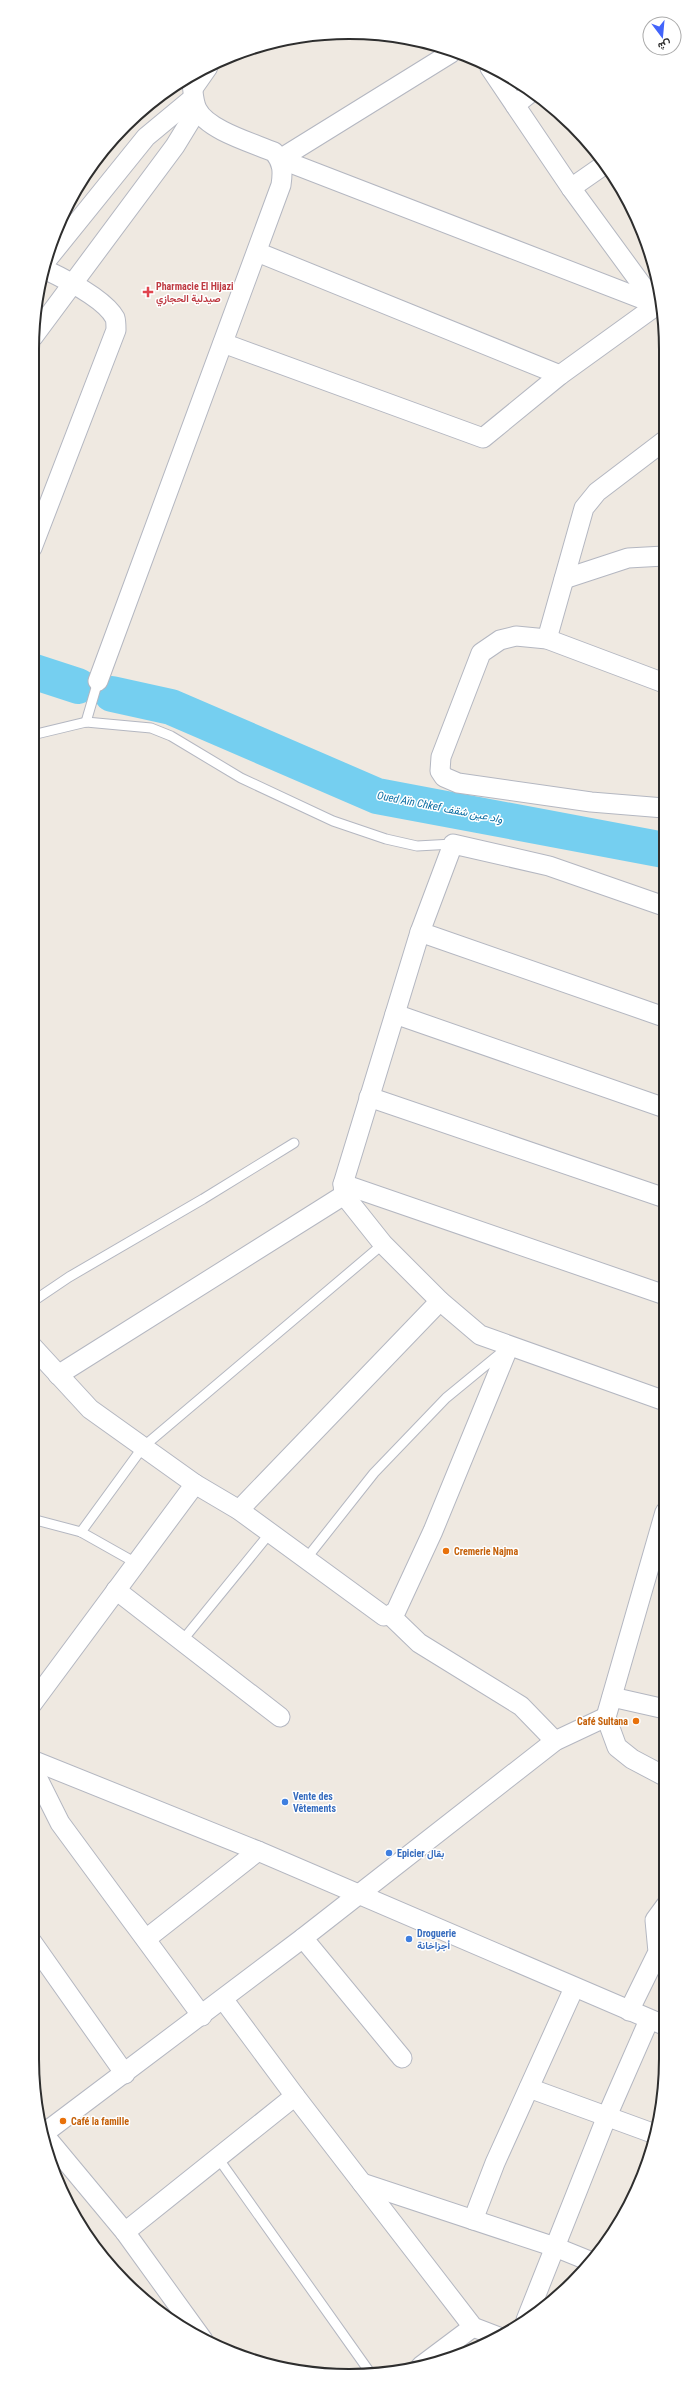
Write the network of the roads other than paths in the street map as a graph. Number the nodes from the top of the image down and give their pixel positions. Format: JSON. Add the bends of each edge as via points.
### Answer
{"nodes":[{"id":1,"x":448,"y":55,"type":"edge"},
{"id":2,"x":202,"y":76,"type":"edge"},
{"id":3,"x":496,"y":76,"type":"edge"},
{"id":4,"x":193,"y":93,"type":"edge"},
{"id":5,"x":527,"y":95,"type":"edge"},
{"id":6,"x":515,"y":105,"type":"junction"},
{"id":7,"x":280,"y":159,"type":"junction"},
{"id":8,"x":600,"y":168,"type":"edge"},
{"id":9,"x":571,"y":188,"type":"junction"},
{"id":10,"x":55,"y":250,"type":"edge"},
{"id":11,"x":256,"y":252,"type":"junction"},
{"id":12,"x":49,"y":272,"type":"edge"},
{"id":13,"x":73,"y":283,"type":"junction"},
{"id":14,"x":655,"y":301,"type":"edge"},
{"id":15,"x":656,"y":307,"type":"edge"},
{"id":16,"x":656,"y":312,"type":"edge"},
{"id":17,"x":40,"y":327,"type":"edge"},
{"id":18,"x":223,"y":344,"type":"junction"},
{"id":19,"x":560,"y":376,"type":"junction"},
{"id":20,"x":659,"y":446,"type":"edge"},
{"id":21,"x":39,"y":530,"type":"edge"},
{"id":22,"x":659,"y":556,"type":"edge"},
{"id":23,"x":564,"y":579,"type":"junction"},
{"id":24,"x":547,"y":639,"type":"junction"},
{"id":25,"x":98,"y":681,"type":"joint"},
{"id":26,"x":659,"y":681,"type":"edge"},
{"id":27,"x":86,"y":722,"type":"junction"},
{"id":28,"x":39,"y":733,"type":"edge"},
{"id":29,"x":659,"y":808,"type":"edge"},
{"id":30,"x":453,"y":844,"type":"junction"},
{"id":31,"x":659,"y":904,"type":"edge"},
{"id":32,"x":420,"y":932,"type":"junction"},
{"id":33,"x":395,"y":1014,"type":"junction"},
{"id":34,"x":659,"y":1015,"type":"edge"},
{"id":35,"x":368,"y":1097,"type":"junction"},
{"id":36,"x":659,"y":1106,"type":"edge"},
{"id":37,"x":294,"y":1143,"type":"dead end"},
{"id":38,"x":344,"y":1190,"type":"junction"},
{"id":39,"x":659,"y":1196,"type":"edge"},
{"id":40,"x":383,"y":1244,"type":"junction"},
{"id":41,"x":659,"y":1293,"type":"edge"},
{"id":42,"x":39,"y":1297,"type":"edge"},
{"id":43,"x":440,"y":1301,"type":"junction"},
{"id":44,"x":509,"y":1346,"type":"junction"},
{"id":45,"x":39,"y":1354,"type":"edge"},
{"id":46,"x":58,"y":1375,"type":"junction"},
{"id":47,"x":659,"y":1399,"type":"edge"},
{"id":48,"x":143,"y":1447,"type":"junction"},
{"id":49,"x":195,"y":1484,"type":"junction"},
{"id":50,"x":239,"y":1510,"type":"junction"},
{"id":51,"x":39,"y":1521,"type":"edge"},
{"id":52,"x":81,"y":1532,"type":"junction"},
{"id":53,"x":270,"y":1532,"type":"junction"},
{"id":54,"x":659,"y":1533,"type":"edge"},
{"id":55,"x":306,"y":1559,"type":"junction"},
{"id":56,"x":136,"y":1563,"type":"junction"},
{"id":57,"x":116,"y":1590,"type":"junction"},
{"id":58,"x":390,"y":1615,"type":"junction"},
{"id":59,"x":182,"y":1641,"type":"junction"},
{"id":60,"x":39,"y":1683,"type":"edge"},
{"id":61,"x":612,"y":1697,"type":"junction"},
{"id":62,"x":659,"y":1707,"type":"edge"},
{"id":63,"x":280,"y":1717,"type":"dead end"},
{"id":64,"x":606,"y":1717,"type":"junction"},
{"id":65,"x":555,"y":1741,"type":"junction"},
{"id":66,"x":39,"y":1763,"type":"edge"},
{"id":67,"x":659,"y":1773,"type":"edge"},
{"id":68,"x":39,"y":1781,"type":"edge"},
{"id":69,"x":258,"y":1851,"type":"junction"},
{"id":70,"x":358,"y":1896,"type":"junction"},
{"id":71,"x":659,"y":1915,"type":"edge"},
{"id":72,"x":303,"y":1938,"type":"junction"},
{"id":73,"x":146,"y":1939,"type":"junction"},
{"id":74,"x":39,"y":1952,"type":"edge"},
{"id":75,"x":574,"y":1988,"type":"junction"},
{"id":76,"x":223,"y":1999,"type":"junction"},
{"id":77,"x":629,"y":2011,"type":"junction"},
{"id":78,"x":202,"y":2016,"type":"junction"},
{"id":79,"x":658,"y":2023,"type":"edge"},
{"id":80,"x":402,"y":2058,"type":"dead end"},
{"id":81,"x":125,"y":2074,"type":"junction"},
{"id":82,"x":529,"y":2088,"type":"junction"},
{"id":83,"x":295,"y":2096,"type":"junction"},
{"id":84,"x":607,"y":2116,"type":"junction"},
{"id":85,"x":47,"y":2128,"type":"edge"},
{"id":86,"x":650,"y":2132,"type":"edge"},
{"id":87,"x":51,"y":2143,"type":"edge"},
{"id":88,"x":218,"y":2158,"type":"junction"},
{"id":89,"x":362,"y":2183,"type":"junction"},
{"id":90,"x":473,"y":2220,"type":"junction"},
{"id":91,"x":125,"y":2232,"type":"junction"},
{"id":92,"x":554,"y":2247,"type":"junction"},
{"id":93,"x":585,"y":2259,"type":"edge"},
{"id":94,"x":529,"y":2311,"type":"edge"},
{"id":95,"x":193,"y":2327,"type":"edge"},
{"id":96,"x":473,"y":2327,"type":"junction"},
{"id":97,"x":491,"y":2334,"type":"edge"},
{"id":98,"x":433,"y":2357,"type":"edge"},
{"id":99,"x":367,"y":2368,"type":"edge"}],
"edges":[{"from":1,"to":7,"type":"street"},
{"from":2,"to":4,"type":"street"},
{"from":3,"to":6,"type":"street"},
{"from":4,"to":7,"type":"street","via":[[204,120],[274,152]]},
{"from":4,"to":10,"type":"street","via":[[146,137]]},
{"from":4,"to":13,"type":"street","via":[[175,146]]},
{"from":5,"to":6,"type":"street"},
{"from":6,"to":9,"type":"street"},
{"from":7,"to":11,"type":"street","via":[[283,170],[281,185]]},
{"from":7,"to":15,"type":"street"},
{"from":8,"to":9,"type":"street"},
{"from":9,"to":14,"type":"street"},
{"from":11,"to":18,"type":"street"},
{"from":11,"to":19,"type":"street"},
{"from":12,"to":13,"type":"street"},
{"from":13,"to":17,"type":"street"},
{"from":13,"to":21,"type":"street","via":[[108,310],[115,319],[116,330]]},
{"from":16,"to":19,"type":"street"},
{"from":18,"to":19,"type":"street","via":[[483,438]]},
{"from":18,"to":25,"type":"street"},
{"from":20,"to":23,"type":"street","via":[[597,492],[584,508]]},
{"from":22,"to":23,"type":"street","via":[[628,558]]},
{"from":23,"to":24,"type":"street"},
{"from":24,"to":26,"type":"street"},
{"from":24,"to":29,"type":"street","via":[[516,636],[500,640],[481,653],[440,757],[440,771],[444,777],[458,783],[591,802]]},
{"from":25,"to":27,"type":"lane"},
{"from":27,"to":28,"type":"lane"},
{"from":27,"to":30,"type":"lane","via":[[151,728],[171,736],[241,778],[333,821],[386,839],[417,846]]},
{"from":30,"to":31,"type":"street","via":[[549,866]]},
{"from":30,"to":32,"type":"street"},
{"from":32,"to":33,"type":"street"},
{"from":32,"to":34,"type":"street"},
{"from":33,"to":35,"type":"street"},
{"from":33,"to":36,"type":"street"},
{"from":35,"to":38,"type":"street"},
{"from":35,"to":39,"type":"street"},
{"from":37,"to":42,"type":"lane"},
{"from":38,"to":40,"type":"street"},
{"from":38,"to":41,"type":"street"},
{"from":38,"to":46,"type":"street"},
{"from":40,"to":43,"type":"street"},
{"from":40,"to":48,"type":"lane"},
{"from":43,"to":44,"type":"street","via":[[480,1335]]},
{"from":43,"to":50,"type":"street"},
{"from":44,"to":47,"type":"street"},
{"from":44,"to":55,"type":"lane","via":[[446,1398],[374,1472]]},
{"from":44,"to":58,"type":"street","via":[[433,1531],[396,1611]]},
{"from":45,"to":46,"type":"street"},
{"from":46,"to":48,"type":"street","via":[[90,1409]]},
{"from":48,"to":49,"type":"street"},
{"from":48,"to":52,"type":"lane"},
{"from":49,"to":50,"type":"street"},
{"from":49,"to":56,"type":"street"},
{"from":50,"to":53,"type":"street"},
{"from":51,"to":52,"type":"lane"},
{"from":52,"to":56,"type":"lane"},
{"from":53,"to":55,"type":"street"},
{"from":53,"to":59,"type":"lane"},
{"from":54,"to":61,"type":"street"},
{"from":55,"to":58,"type":"street","via":[[384,1616]]},
{"from":56,"to":57,"type":"street"},
{"from":57,"to":59,"type":"street"},
{"from":57,"to":60,"type":"street"},
{"from":58,"to":65,"type":"street","via":[[419,1643],[521,1706]]},
{"from":59,"to":63,"type":"street"},
{"from":61,"to":62,"type":"street"},
{"from":61,"to":64,"type":"street"},
{"from":64,"to":65,"type":"street"},
{"from":64,"to":67,"type":"street","via":[[617,1747],[632,1759]]},
{"from":65,"to":70,"type":"street"},
{"from":66,"to":69,"type":"street"},
{"from":68,"to":73,"type":"street","via":[[60,1823]]},
{"from":69,"to":70,"type":"street"},
{"from":69,"to":73,"type":"street"},
{"from":70,"to":72,"type":"street"},
{"from":70,"to":75,"type":"street"},
{"from":71,"to":77,"type":"street","via":[[655,1920],[658,1952]]},
{"from":72,"to":76,"type":"street"},
{"from":72,"to":80,"type":"street"},
{"from":73,"to":78,"type":"street"},
{"from":74,"to":81,"type":"street"},
{"from":75,"to":77,"type":"street"},
{"from":75,"to":82,"type":"street"},
{"from":76,"to":78,"type":"street"},
{"from":76,"to":83,"type":"street"},
{"from":77,"to":79,"type":"street"},
{"from":78,"to":81,"type":"street"},
{"from":79,"to":84,"type":"street"},
{"from":81,"to":85,"type":"street"},
{"from":82,"to":84,"type":"street"},
{"from":82,"to":90,"type":"street"},
{"from":83,"to":88,"type":"street"},
{"from":83,"to":89,"type":"street"},
{"from":84,"to":86,"type":"street"},
{"from":84,"to":92,"type":"street"},
{"from":87,"to":91,"type":"street"},
{"from":88,"to":91,"type":"street"},
{"from":88,"to":99,"type":"lane"},
{"from":89,"to":90,"type":"street"},
{"from":89,"to":96,"type":"street"},
{"from":90,"to":92,"type":"street"},
{"from":91,"to":95,"type":"street"},
{"from":92,"to":93,"type":"street"},
{"from":92,"to":94,"type":"street"},
{"from":96,"to":97,"type":"street"},
{"from":96,"to":98,"type":"street"}]}
